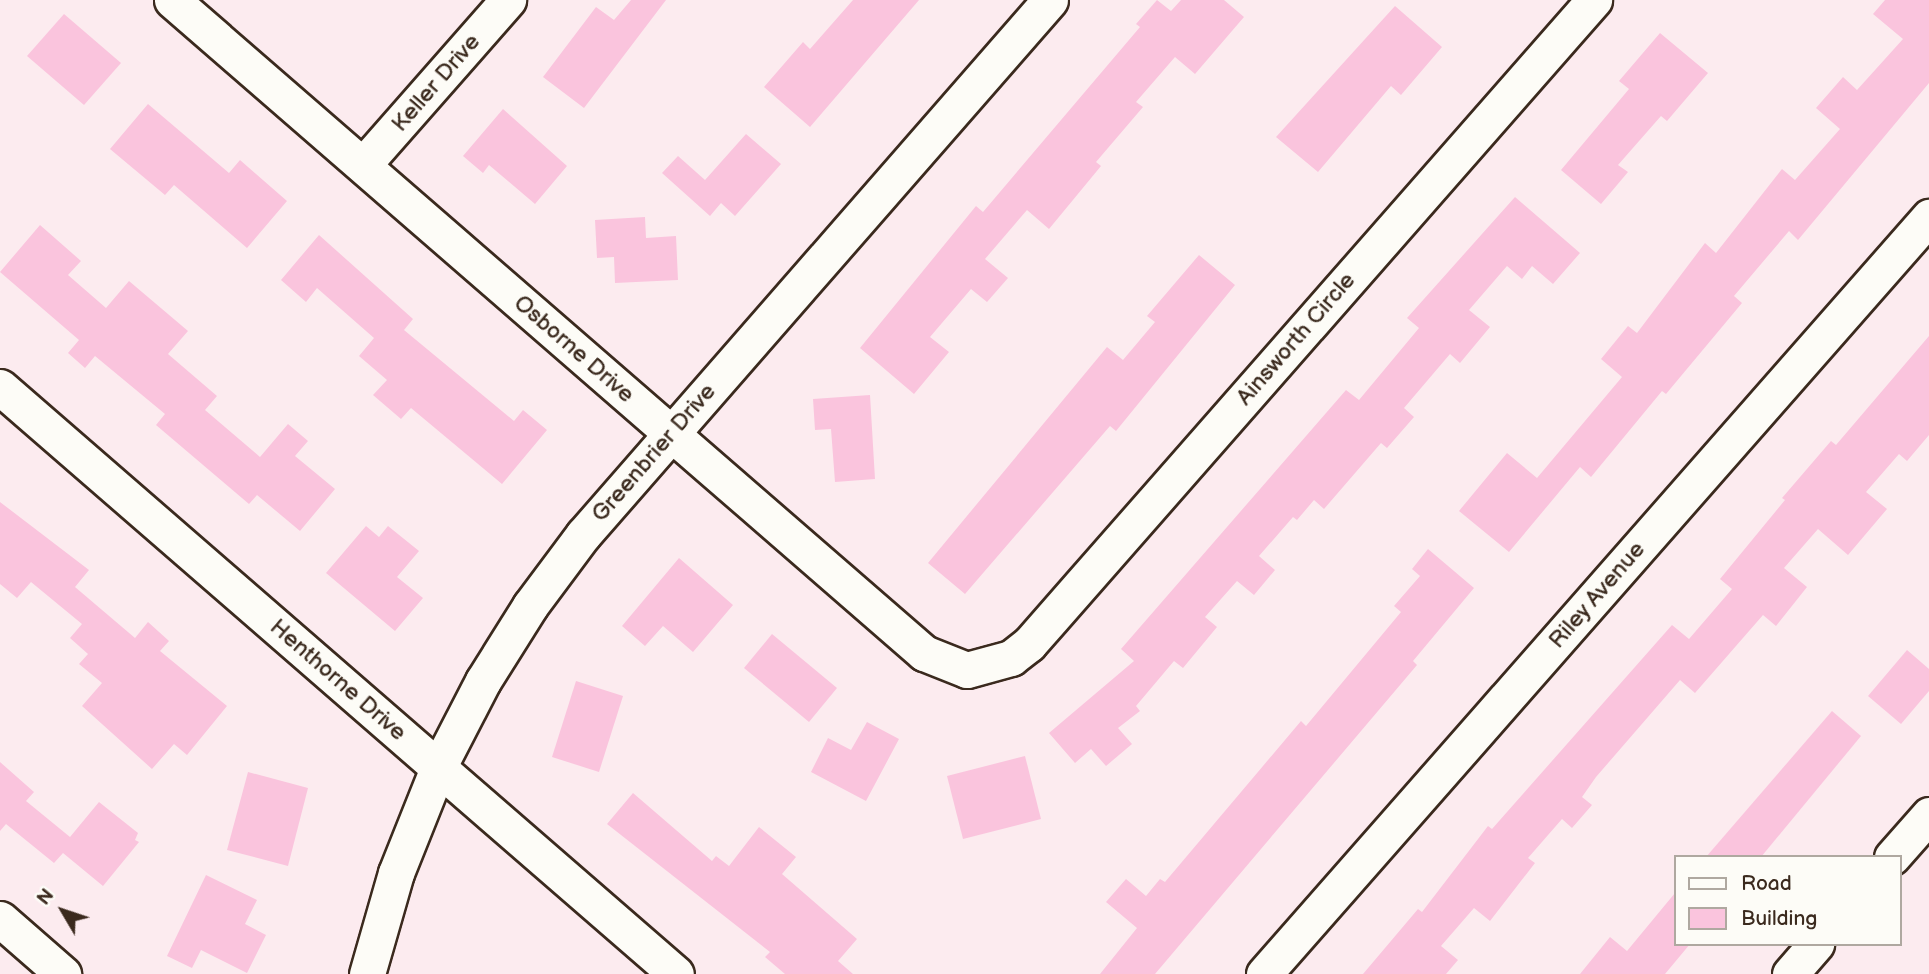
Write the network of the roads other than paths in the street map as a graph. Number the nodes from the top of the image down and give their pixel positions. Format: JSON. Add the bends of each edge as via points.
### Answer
{"nodes":[{"id":1,"x":172,"y":0,"type":"edge"},
{"id":2,"x":508,"y":0,"type":"edge"},
{"id":3,"x":1051,"y":0,"type":"edge"},
{"id":4,"x":1594,"y":0,"type":"edge"},
{"id":5,"x":363,"y":165,"type":"junction"},
{"id":6,"x":1929,"y":217,"type":"edge"},
{"id":7,"x":0,"y":387,"type":"edge"},
{"id":8,"x":671,"y":433,"type":"junction"},
{"id":9,"x":990,"y":667,"type":"joint"},
{"id":10,"x":438,"y":768,"type":"junction"},
{"id":11,"x":1929,"y":815,"type":"edge"},
{"id":12,"x":1894,"y":855,"type":"edge"},
{"id":13,"x":0,"y":919,"type":"edge"},
{"id":14,"x":1814,"y":946,"type":"edge"},
{"id":15,"x":63,"y":974,"type":"edge"},
{"id":16,"x":367,"y":974,"type":"edge"},
{"id":17,"x":676,"y":974,"type":"edge"},
{"id":18,"x":1264,"y":974,"type":"edge"},
{"id":19,"x":1790,"y":974,"type":"edge"}],
"edges":[{"from":1,"to":5,"type":"street","name":"Osborne Drive"},
{"from":2,"to":5,"type":"street","name":"Keller Drive"},
{"from":3,"to":8,"type":"street","name":"Greenbrier Drive"},
{"from":4,"to":9,"type":"street","name":"Ainsworth Circle","via":[[1029,644],[1011,659]]},
{"from":5,"to":8,"type":"street","name":"Osborne Drive"},
{"from":6,"to":18,"type":"street","name":"Riley Avenue"},
{"from":7,"to":10,"type":"street","name":"Henthorne Drive"},
{"from":8,"to":9,"type":"street","name":"Osborne Drive","via":[[924,653],[967,670]]},
{"from":8,"to":10,"type":"street","name":"Greenbrier Drive","via":[[583,535],[530,606],[483,681]]},
{"from":10,"to":16,"type":"street","name":"Greenbrier Drive","via":[[396,873]]},
{"from":10,"to":17,"type":"street","name":"Henthorne Drive"},
{"from":11,"to":12,"type":"street"},
{"from":13,"to":15,"type":"street"},
{"from":14,"to":19,"type":"street"}]}
